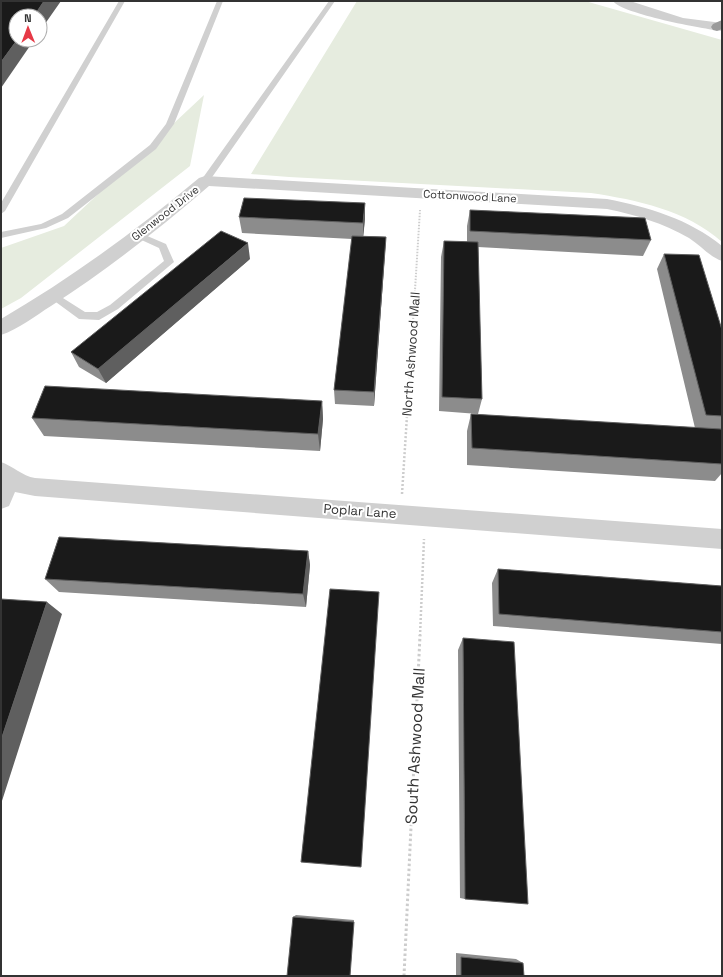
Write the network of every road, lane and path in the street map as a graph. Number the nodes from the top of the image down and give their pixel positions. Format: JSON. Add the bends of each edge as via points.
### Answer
{"nodes":[{"id":1,"x":122,"y":1,"type":"edge"},
{"id":2,"x":220,"y":1,"type":"edge"},
{"id":3,"x":332,"y":1,"type":"edge"},
{"id":4,"x":619,"y":1,"type":"edge"},
{"id":5,"x":720,"y":26,"type":"edge"},
{"id":6,"x":205,"y":181,"type":"junction"},
{"id":7,"x":421,"y":193,"type":"junction"},
{"id":8,"x":1,"y":211,"type":"edge"},
{"id":9,"x":1,"y":235,"type":"edge"},
{"id":10,"x":138,"y":235,"type":"junction"},
{"id":11,"x":722,"y":255,"type":"edge"},
{"id":12,"x":52,"y":295,"type":"junction"},
{"id":13,"x":1,"y":328,"type":"edge"},
{"id":14,"x":6,"y":475,"type":"edge"},
{"id":15,"x":1,"y":499,"type":"edge"},
{"id":16,"x":400,"y":514,"type":"junction"},
{"id":17,"x":425,"y":516,"type":"junction"},
{"id":18,"x":722,"y":539,"type":"edge"},
{"id":19,"x":404,"y":976,"type":"edge"}],
"edges":[{"from":1,"to":8,"type":"lane"},
{"from":2,"to":9,"type":"lane","via":[[170,124],[153,147],[65,216],[43,226]]},
{"from":3,"to":6,"type":"lane","name":"Glenwood Drive"},
{"from":4,"to":5,"type":"street","via":[[683,22]]},
{"from":6,"to":7,"type":"street","name":"Cottonwood Lane"},
{"from":6,"to":10,"type":"street","name":"Glenwood Drive"},
{"from":7,"to":11,"type":"street","name":"Cottonwood Lane","via":[[582,202],[629,208],[681,226],[703,239]]},
{"from":7,"to":16,"type":"path","name":"North Ashwood Mall"},
{"from":10,"to":12,"type":"street","name":"Glenwood Drive"},
{"from":10,"to":12,"type":"lane","via":[[163,246],[169,262],[114,307],[99,316],[83,316]]},
{"from":12,"to":13,"type":"street","name":"Glenwood Drive"},
{"from":14,"to":15,"type":"street"},
{"from":14,"to":16,"type":"street","name":"Poplar Lane","via":[[35,487]]},
{"from":16,"to":17,"type":"street","name":"Poplar Lane"},
{"from":17,"to":18,"type":"street","name":"Poplar Lane"},
{"from":17,"to":19,"type":"path","name":"South Ashwood Mall"}]}
